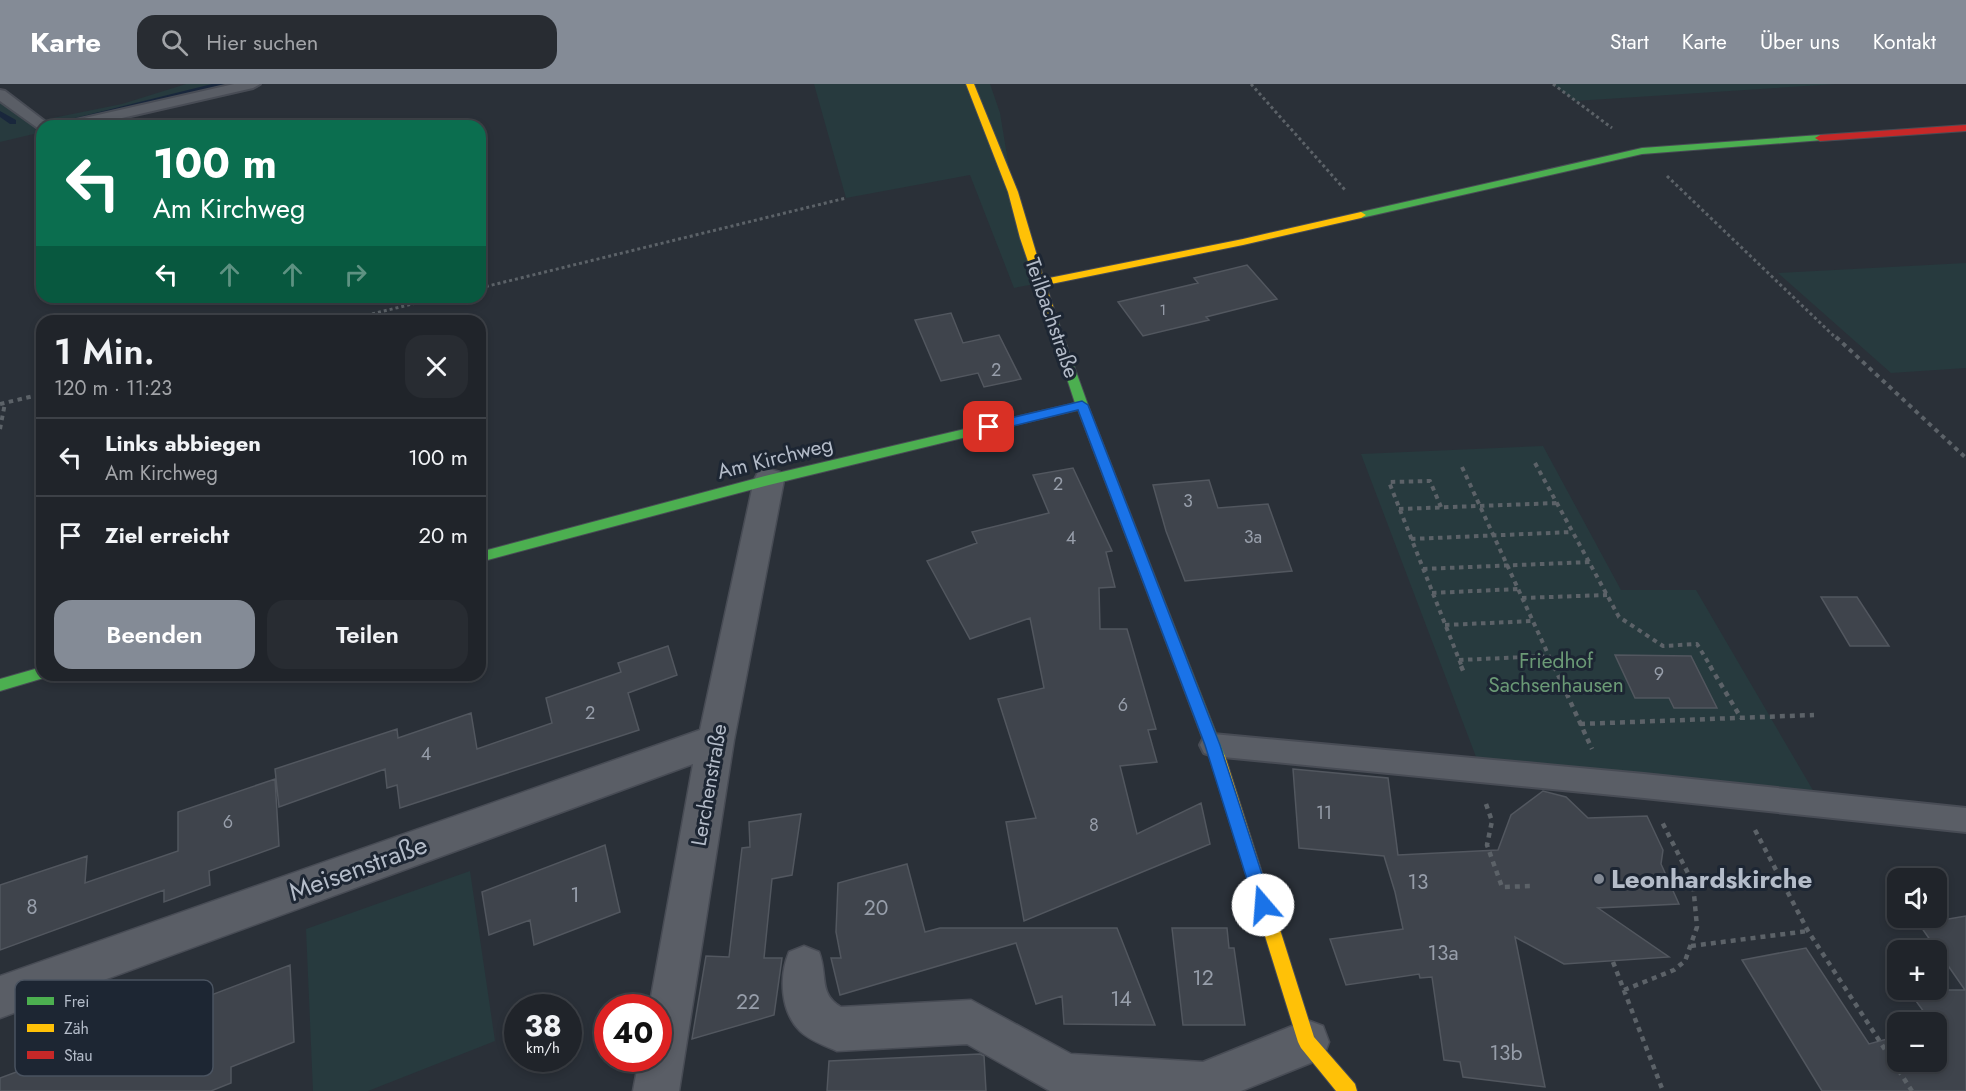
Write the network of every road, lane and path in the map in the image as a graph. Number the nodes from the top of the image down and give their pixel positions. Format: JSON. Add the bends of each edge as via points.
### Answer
{"nodes":[{"id":1,"x":253,"y":84,"type":"edge"},
{"id":2,"x":970,"y":84,"type":"edge"},
{"id":3,"x":1251,"y":84,"type":"edge"},
{"id":4,"x":1553,"y":84,"type":"edge"},
{"id":5,"x":0,"y":94,"type":"edge"},
{"id":6,"x":36,"y":120,"type":"edge"},
{"id":7,"x":94,"y":120,"type":"edge"},
{"id":8,"x":1966,"y":128,"type":"edge"},
{"id":9,"x":1642,"y":151,"type":"junction"},
{"id":10,"x":846,"y":198,"type":"dead end"},
{"id":11,"x":1366,"y":214,"type":"junction"},
{"id":12,"x":1040,"y":283,"type":"junction"},
{"id":13,"x":486,"y":287,"type":"edge"},
{"id":14,"x":416,"y":303,"type":"edge"},
{"id":15,"x":368,"y":315,"type":"edge"},
{"id":16,"x":36,"y":396,"type":"edge"},
{"id":17,"x":2,"y":404,"type":"edge"},
{"id":18,"x":1082,"y":405,"type":"junction"},
{"id":19,"x":0,"y":429,"type":"edge"},
{"id":20,"x":1966,"y":458,"type":"edge"},
{"id":21,"x":1535,"y":463,"type":"dead end"},
{"id":22,"x":1462,"y":467,"type":"dead end"},
{"id":23,"x":769,"y":480,"type":"junction"},
{"id":24,"x":1557,"y":503,"type":"junction"},
{"id":25,"x":1479,"y":506,"type":"junction"},
{"id":26,"x":1441,"y":507,"type":"junction"},
{"id":27,"x":1400,"y":509,"type":"junction"},
{"id":28,"x":1572,"y":532,"type":"junction"},
{"id":29,"x":1493,"y":536,"type":"junction"},
{"id":30,"x":1411,"y":539,"type":"junction"},
{"id":31,"x":486,"y":555,"type":"edge"},
{"id":32,"x":1590,"y":562,"type":"junction"},
{"id":33,"x":1507,"y":566,"type":"junction"},
{"id":34,"x":1423,"y":569,"type":"junction"},
{"id":35,"x":1518,"y":589,"type":"junction"},
{"id":36,"x":1432,"y":592,"type":"junction"},
{"id":37,"x":1607,"y":595,"type":"junction"},
{"id":38,"x":1522,"y":598,"type":"junction"},
{"id":39,"x":1533,"y":621,"type":"junction"},
{"id":40,"x":1445,"y":625,"type":"junction"},
{"id":41,"x":1548,"y":656,"type":"junction"},
{"id":42,"x":1459,"y":660,"type":"junction"},
{"id":43,"x":1465,"y":675,"type":"dead end"},
{"id":44,"x":36,"y":676,"type":"edge"},
{"id":45,"x":0,"y":686,"type":"edge"},
{"id":46,"x":1814,"y":715,"type":"dead end"},
{"id":47,"x":1741,"y":718,"type":"junction"},
{"id":48,"x":1580,"y":724,"type":"junction"},
{"id":49,"x":716,"y":740,"type":"junction"},
{"id":50,"x":1213,"y":745,"type":"junction"},
{"id":51,"x":1473,"y":770,"type":"junction"},
{"id":52,"x":1607,"y":782,"type":"junction"},
{"id":53,"x":1644,"y":786,"type":"junction"},
{"id":54,"x":1737,"y":795,"type":"junction"},
{"id":55,"x":1966,"y":820,"type":"edge"},
{"id":56,"x":1532,"y":886,"type":"dead end"},
{"id":57,"x":1808,"y":931,"type":"junction"},
{"id":58,"x":1691,"y":946,"type":"junction"},
{"id":59,"x":1613,"y":962,"type":"dead end"},
{"id":60,"x":804,"y":967,"type":"dead end"},
{"id":61,"x":47,"y":980,"type":"edge"},
{"id":62,"x":1624,"y":990,"type":"junction"},
{"id":63,"x":15,"y":992,"type":"edge"},
{"id":64,"x":0,"y":997,"type":"edge"},
{"id":65,"x":1307,"y":1041,"type":"junction"},
{"id":66,"x":1337,"y":1087,"type":"edge"},
{"id":67,"x":656,"y":1091,"type":"edge"},
{"id":68,"x":1663,"y":1091,"type":"edge"},
{"id":69,"x":1912,"y":1091,"type":"edge"}],
"edges":[{"from":1,"to":7,"type":"lane"},
{"from":2,"to":12,"type":"street","name":"Teilbachstraße","via":[[1013,192]]},
{"from":3,"to":11,"type":"path"},
{"from":4,"to":9,"type":"path"},
{"from":5,"to":6,"type":"lane"},
{"from":8,"to":9,"type":"street"},
{"from":9,"to":11,"type":"street"},
{"from":9,"to":20,"type":"path","via":[[1767,274]]},
{"from":10,"to":13,"type":"path"},
{"from":11,"to":12,"type":"street"},
{"from":12,"to":18,"type":"street","name":"Teilbachstraße"},
{"from":14,"to":15,"type":"path"},
{"from":16,"to":17,"type":"path"},
{"from":17,"to":19,"type":"path"},
{"from":18,"to":23,"type":"street","name":"Am Kirchweg"},
{"from":18,"to":50,"type":"street","name":"Teilbachstraße"},
{"from":21,"to":24,"type":"path"},
{"from":22,"to":25,"type":"path"},
{"from":23,"to":31,"type":"street","name":"Am Kirchweg"},
{"from":23,"to":49,"type":"street","name":"Lerchenstraße"},
{"from":24,"to":25,"type":"path"},
{"from":24,"to":28,"type":"path"},
{"from":25,"to":26,"type":"path"},
{"from":25,"to":29,"type":"path"},
{"from":26,"to":27,"type":"path"},
{"from":26,"to":27,"type":"path","via":[[1430,481],[1389,482]]},
{"from":27,"to":30,"type":"path"},
{"from":28,"to":29,"type":"path"},
{"from":28,"to":32,"type":"path"},
{"from":29,"to":30,"type":"path"},
{"from":29,"to":33,"type":"path"},
{"from":30,"to":34,"type":"path"},
{"from":32,"to":33,"type":"path"},
{"from":32,"to":37,"type":"path"},
{"from":33,"to":34,"type":"path"},
{"from":33,"to":35,"type":"path"},
{"from":34,"to":36,"type":"path"},
{"from":35,"to":36,"type":"path"},
{"from":35,"to":38,"type":"path"},
{"from":36,"to":40,"type":"path"},
{"from":37,"to":38,"type":"path"},
{"from":37,"to":47,"type":"path","via":[[1619,617],[1663,646],[1697,644]]},
{"from":38,"to":39,"type":"path"},
{"from":39,"to":40,"type":"path"},
{"from":39,"to":41,"type":"path"},
{"from":40,"to":42,"type":"path"},
{"from":41,"to":42,"type":"path"},
{"from":41,"to":48,"type":"path"},
{"from":42,"to":43,"type":"path"},
{"from":44,"to":45,"type":"street"},
{"from":46,"to":47,"type":"path"},
{"from":47,"to":48,"type":"path"},
{"from":48,"to":52,"type":"path"},
{"from":49,"to":61,"type":"street","name":"Meisenstraße"},
{"from":49,"to":67,"type":"street","name":"Lerchenstraße"},
{"from":50,"to":51,"type":"lane"},
{"from":50,"to":65,"type":"street","name":"Teilbachstraße"},
{"from":51,"to":52,"type":"lane"},
{"from":51,"to":56,"type":"path","via":[[1492,821],[1487,845],[1502,887]]},
{"from":52,"to":53,"type":"lane"},
{"from":53,"to":54,"type":"lane"},
{"from":53,"to":58,"type":"path","via":[[1693,883],[1696,927]]},
{"from":54,"to":55,"type":"lane"},
{"from":54,"to":57,"type":"path"},
{"from":57,"to":58,"type":"path"},
{"from":57,"to":69,"type":"path"},
{"from":58,"to":62,"type":"path","via":[[1685,961],[1674,970]]},
{"from":59,"to":62,"type":"path"},
{"from":60,"to":65,"type":"street","via":[[805,999],[815,1016],[837,1029],[971,1023],[1067,1076],[1203,1084]]},
{"from":62,"to":68,"type":"path"},
{"from":63,"to":64,"type":"street","name":"Meisenstraße"},
{"from":65,"to":66,"type":"street","name":"Teilbachstraße"}]}
